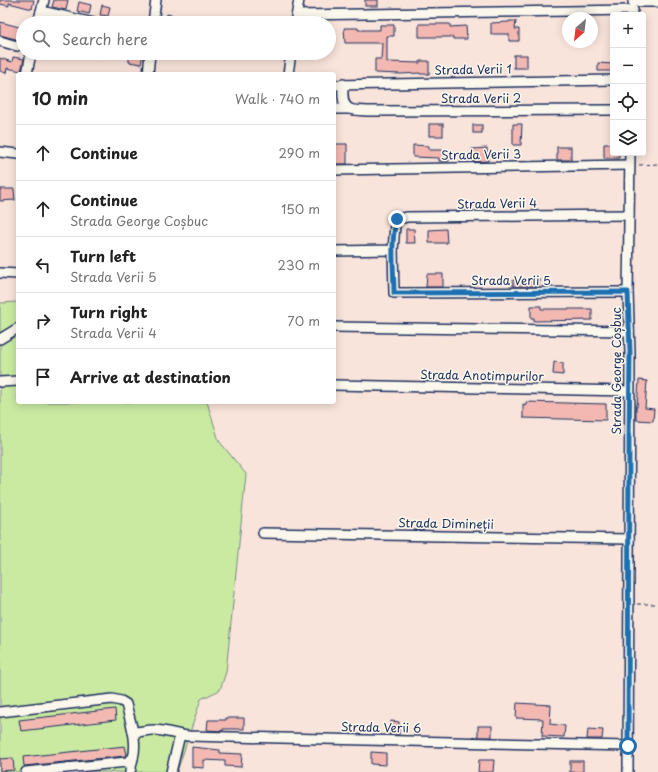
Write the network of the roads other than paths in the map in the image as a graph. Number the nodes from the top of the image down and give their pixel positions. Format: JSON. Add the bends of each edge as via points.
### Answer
{"nodes":[{"id":1,"x":44,"y":0,"type":"edge"},
{"id":2,"x":156,"y":0,"type":"edge"},
{"id":3,"x":298,"y":2,"type":"edge"},
{"id":4,"x":658,"y":2,"type":"edge"},
{"id":5,"x":633,"y":7,"type":"edge"},
{"id":6,"x":41,"y":11,"type":"junction"},
{"id":7,"x":307,"y":15,"type":"joint"},
{"id":8,"x":40,"y":16,"type":"edge"},
{"id":9,"x":63,"y":16,"type":"edge"},
{"id":10,"x":155,"y":16,"type":"edge"},
{"id":11,"x":296,"y":16,"type":"edge"},
{"id":12,"x":0,"y":41,"type":"edge"},
{"id":13,"x":16,"y":46,"type":"edge"},
{"id":14,"x":30,"y":60,"type":"edge"},
{"id":15,"x":149,"y":60,"type":"edge"},
{"id":16,"x":290,"y":60,"type":"edge"},
{"id":17,"x":27,"y":72,"type":"edge"},
{"id":18,"x":148,"y":72,"type":"edge"},
{"id":19,"x":288,"y":72,"type":"edge"},
{"id":20,"x":610,"y":80,"type":"edge"},
{"id":21,"x":338,"y":85,"type":"edge"},
{"id":22,"x":336,"y":109,"type":"edge"},
{"id":23,"x":350,"y":109,"type":"junction"},
{"id":24,"x":610,"y":110,"type":"edge"},
{"id":25,"x":0,"y":151,"type":"edge"},
{"id":26,"x":16,"y":154,"type":"edge"},
{"id":27,"x":630,"y":156,"type":"edge"},
{"id":28,"x":629,"y":165,"type":"junction"},
{"id":29,"x":336,"y":170,"type":"edge"},
{"id":30,"x":629,"y":215,"type":"junction"},
{"id":31,"x":393,"y":250,"type":"junction"},
{"id":32,"x":336,"y":251,"type":"edge"},
{"id":33,"x":0,"y":273,"type":"edge"},
{"id":34,"x":16,"y":274,"type":"edge"},
{"id":35,"x":628,"y":292,"type":"junction"},
{"id":36,"x":394,"y":293,"type":"joint"},
{"id":37,"x":336,"y":327,"type":"edge"},
{"id":38,"x":16,"y":329,"type":"edge"},
{"id":39,"x":629,"y":332,"type":"junction"},
{"id":40,"x":0,"y":339,"type":"edge"},
{"id":41,"x":16,"y":381,"type":"edge"},
{"id":42,"x":0,"y":382,"type":"edge"},
{"id":43,"x":336,"y":385,"type":"edge"},
{"id":44,"x":629,"y":390,"type":"junction"},
{"id":45,"x":263,"y":533,"type":"dead end"},
{"id":46,"x":629,"y":539,"type":"junction"},
{"id":47,"x":0,"y":712,"type":"edge"},
{"id":48,"x":133,"y":732,"type":"junction"},
{"id":49,"x":180,"y":735,"type":"junction"},
{"id":50,"x":628,"y":746,"type":"junction"},
{"id":51,"x":134,"y":758,"type":"junction"},
{"id":52,"x":26,"y":772,"type":"edge"},
{"id":53,"x":130,"y":772,"type":"edge"},
{"id":54,"x":171,"y":772,"type":"edge"},
{"id":55,"x":628,"y":772,"type":"edge"}],
"edges":[{"from":1,"to":6,"type":"street"},
{"from":2,"to":10,"type":"street"},
{"from":3,"to":7,"type":"street"},
{"from":3,"to":11,"type":"street"},
{"from":4,"to":5,"type":"street"},
{"from":5,"to":7,"type":"street"},
{"from":6,"to":8,"type":"street"},
{"from":6,"to":9,"type":"street"},
{"from":12,"to":13,"type":"street"},
{"from":14,"to":17,"type":"street"},
{"from":15,"to":18,"type":"street"},
{"from":16,"to":19,"type":"street"},
{"from":20,"to":21,"type":"street","name":"Strada Verii 1"},
{"from":21,"to":23,"type":"street","via":[[346,106]]},
{"from":22,"to":23,"type":"street","name":"Strada Verii 2"},
{"from":23,"to":24,"type":"street","name":"Strada Verii 2"},
{"from":25,"to":26,"type":"street"},
{"from":27,"to":28,"type":"street","name":"Strada George Coșbuc"},
{"from":28,"to":29,"type":"street","name":"Strada Verii 3"},
{"from":28,"to":30,"type":"street","name":"Strada George Coșbuc"},
{"from":30,"to":31,"type":"street","name":"Strada Verii 4","via":[[407,217],[397,219]]},
{"from":30,"to":35,"type":"street","name":"Strada George Coșbuc"},
{"from":31,"to":32,"type":"street"},
{"from":31,"to":36,"type":"street","name":"Strada Verii 4"},
{"from":33,"to":34,"type":"street"},
{"from":35,"to":36,"type":"street","name":"Strada Verii 5"},
{"from":35,"to":39,"type":"street","name":"Strada George Coșbuc"},
{"from":37,"to":39,"type":"street"},
{"from":38,"to":40,"type":"street"},
{"from":39,"to":44,"type":"street","name":"Strada George Coșbuc"},
{"from":41,"to":42,"type":"street"},
{"from":43,"to":44,"type":"street","name":"Strada Anotimpurilor"},
{"from":44,"to":46,"type":"street","name":"Strada George Coșbuc"},
{"from":45,"to":46,"type":"street","name":"Strada Dimineții"},
{"from":46,"to":50,"type":"street","name":"Strada George Coșbuc"},
{"from":47,"to":48,"type":"street","via":[[121,701],[126,704]]},
{"from":48,"to":49,"type":"street","name":"Strada Verii 6","via":[[153,730]]},
{"from":48,"to":51,"type":"street"},
{"from":49,"to":50,"type":"street","name":"Strada Verii 6"},
{"from":49,"to":54,"type":"street"},
{"from":50,"to":55,"type":"street","name":"Strada George Coșbuc"},
{"from":51,"to":52,"type":"street","via":[[127,762]]},
{"from":51,"to":53,"type":"street"}]}
